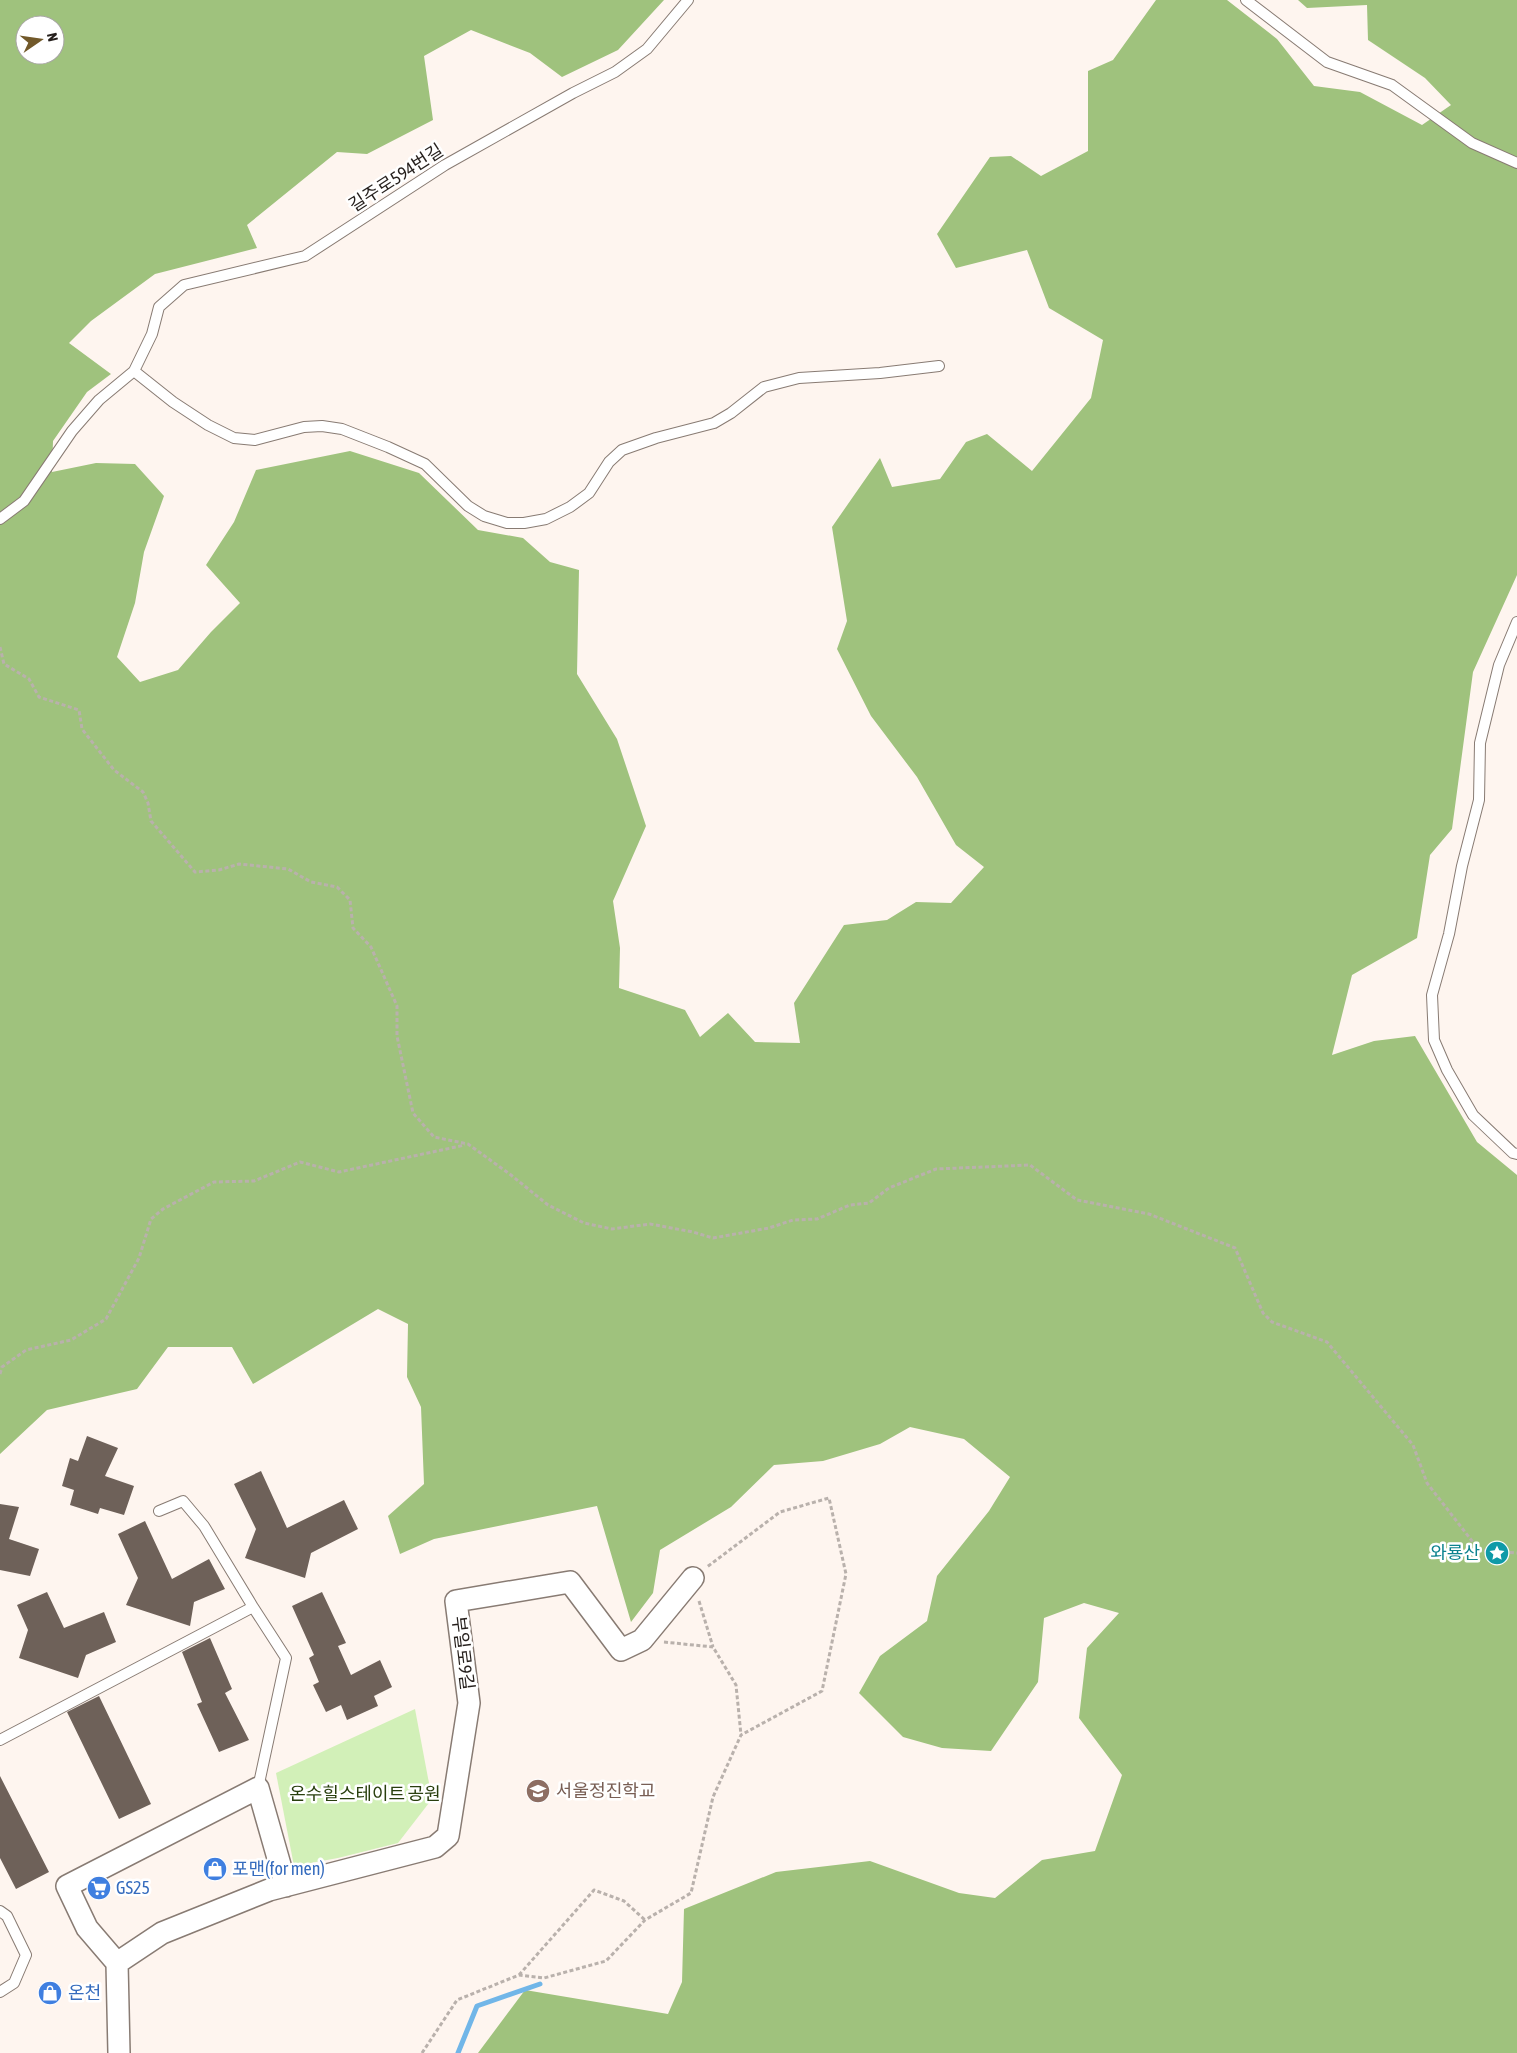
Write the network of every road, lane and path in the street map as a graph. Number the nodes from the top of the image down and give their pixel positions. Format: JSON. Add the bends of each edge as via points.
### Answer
{"nodes":[{"id":1,"x":688,"y":0,"type":"edge"},
{"id":2,"x":1246,"y":0,"type":"edge"},
{"id":3,"x":1517,"y":163,"type":"edge"},
{"id":4,"x":939,"y":366,"type":"dead end"},
{"id":5,"x":134,"y":371,"type":"junction"},
{"id":6,"x":0,"y":519,"type":"edge"},
{"id":7,"x":1517,"y":622,"type":"edge"},
{"id":8,"x":0,"y":647,"type":"edge"},
{"id":9,"x":468,"y":1144,"type":"junction"},
{"id":10,"x":1517,"y":1154,"type":"edge"},
{"id":11,"x":0,"y":1374,"type":"edge"},
{"id":12,"x":159,"y":1511,"type":"dead end"},
{"id":13,"x":1517,"y":1553,"type":"edge"},
{"id":14,"x":693,"y":1578,"type":"junction"},
{"id":15,"x":253,"y":1607,"type":"junction"},
{"id":16,"x":642,"y":1640,"type":"junction"},
{"id":17,"x":713,"y":1648,"type":"junction"},
{"id":18,"x":741,"y":1735,"type":"junction"},
{"id":19,"x":0,"y":1740,"type":"edge"},
{"id":20,"x":258,"y":1788,"type":"junction"},
{"id":21,"x":286,"y":1886,"type":"junction"},
{"id":22,"x":0,"y":1911,"type":"edge"},
{"id":23,"x":645,"y":1920,"type":"junction"},
{"id":24,"x":117,"y":1963,"type":"junction"},
{"id":25,"x":519,"y":1976,"type":"junction"},
{"id":26,"x":0,"y":1992,"type":"edge"},
{"id":27,"x":119,"y":2053,"type":"edge"},
{"id":28,"x":422,"y":2053,"type":"edge"}],
"edges":[{"from":1,"to":5,"type":"lane","name":"길주로594번길","via":[[647,49],[615,72],[445,165],[305,256],[184,285],[159,307],[152,334]]},
{"from":2,"to":3,"type":"lane","via":[[1327,62],[1392,85],[1472,143]]},
{"from":4,"to":5,"type":"lane","via":[[799,378],[764,387],[714,424],[622,450],[609,462],[589,493],[570,507],[524,524],[484,516],[468,506],[425,464],[342,429],[304,426],[255,440],[234,438],[173,402]]},
{"from":5,"to":6,"type":"lane","via":[[99,400],[72,431],[24,501]]},
{"from":7,"to":10,"type":"lane","via":[[1499,665],[1480,744],[1480,800],[1432,995],[1434,1040],[1447,1070],[1473,1115]]},
{"from":8,"to":9,"type":"path","via":[[4,664],[29,679],[39,697],[79,710],[82,729],[114,770],[143,792],[151,821],[195,872],[239,864],[288,869],[311,882],[337,887],[350,900],[353,928],[370,947],[397,1006],[397,1036],[413,1113],[434,1137]]},
{"from":9,"to":11,"type":"path","via":[[339,1172],[300,1162],[254,1181],[214,1182],[163,1209],[151,1219],[139,1258],[106,1319],[71,1340],[26,1350],[2,1367]]},
{"from":9,"to":13,"type":"path","via":[[548,1205],[584,1223],[612,1229],[650,1224],[713,1238],[770,1228],[793,1220],[817,1219],[850,1205],[869,1203],[890,1188],[936,1169],[1030,1164],[1077,1200],[1149,1214],[1235,1248],[1263,1313],[1272,1322],[1327,1342],[1412,1444],[1427,1483],[1479,1550]]},
{"from":12,"to":15,"type":"lane","via":[[183,1501],[204,1526]]},
{"from":14,"to":16,"type":"street"},
{"from":14,"to":17,"type":"path"},
{"from":14,"to":18,"type":"path","via":[[780,1512],[829,1498],[846,1574],[822,1691]]},
{"from":15,"to":19,"type":"lane"},
{"from":15,"to":20,"type":"lane","via":[[286,1658]]},
{"from":16,"to":17,"type":"path"},
{"from":16,"to":21,"type":"street","name":"부일로9길","via":[[622,1650],[570,1582],[456,1601],[469,1703],[448,1836],[435,1848]]},
{"from":17,"to":18,"type":"path","via":[[736,1685]]},
{"from":18,"to":23,"type":"path","via":[[713,1797],[691,1893]]},
{"from":20,"to":21,"type":"street"},
{"from":20,"to":24,"type":"street","via":[[67,1886],[87,1928]]},
{"from":21,"to":24,"type":"street","name":"부일로9길","via":[[162,1933]]},
{"from":22,"to":26,"type":"lane","via":[[7,1916],[26,1955],[14,1983]]},
{"from":23,"to":25,"type":"path","via":[[606,1961],[544,1978]]},
{"from":23,"to":25,"type":"path","via":[[624,1901],[594,1890]]},
{"from":24,"to":27,"type":"street"},
{"from":25,"to":28,"type":"path","via":[[457,2000]]}]}
